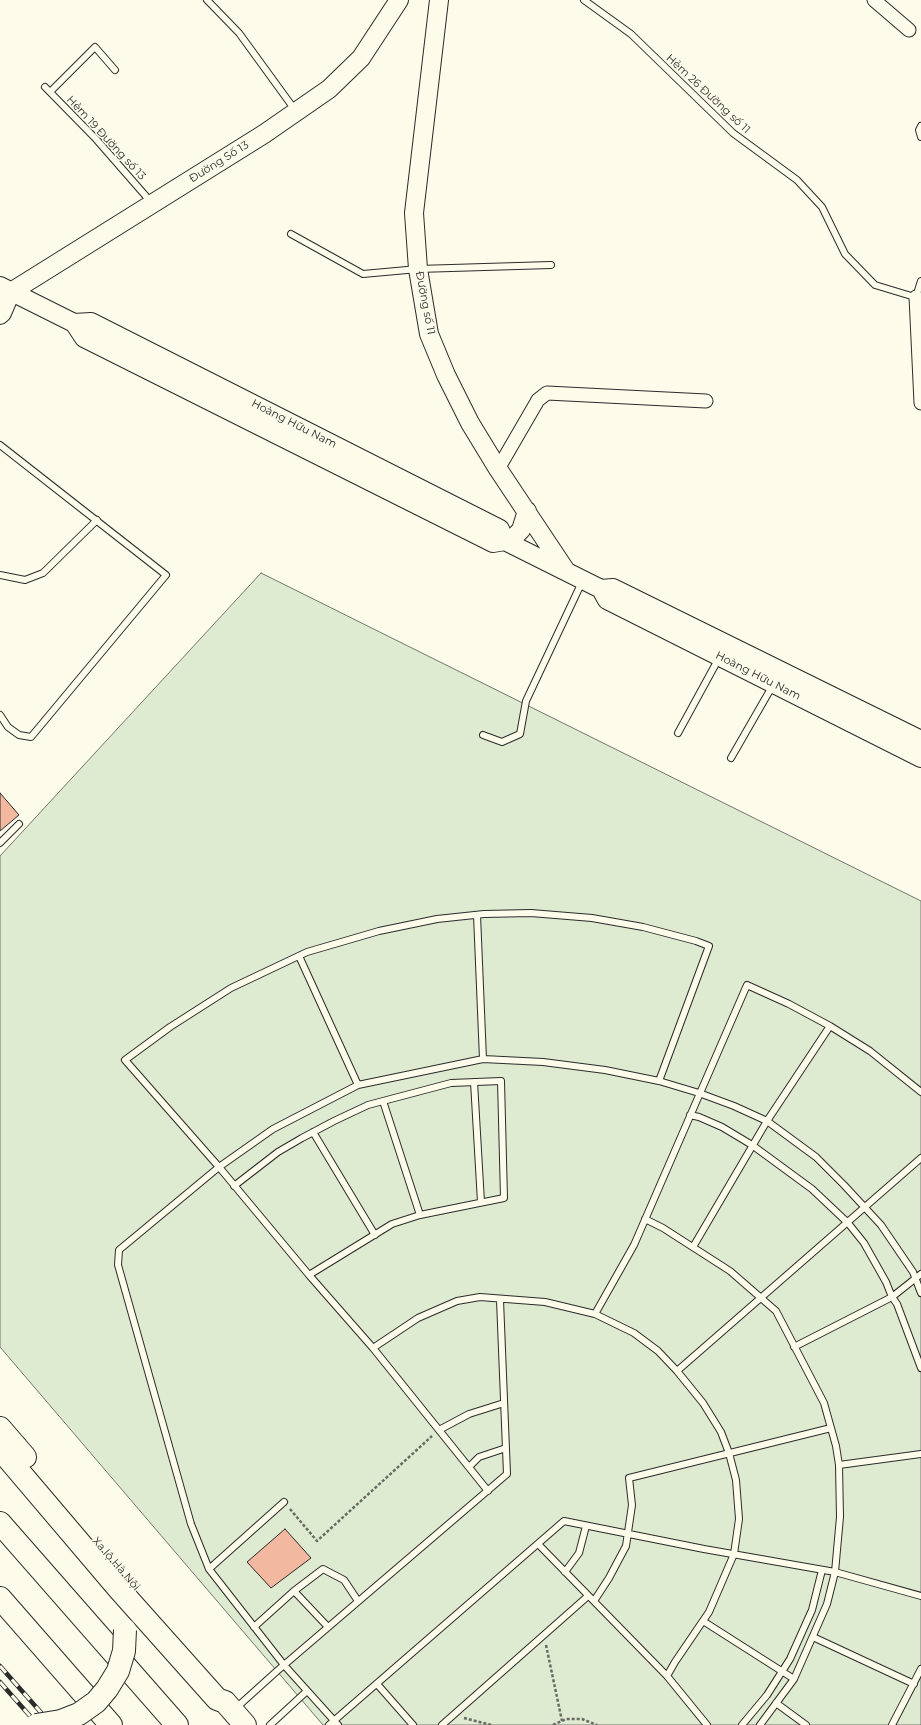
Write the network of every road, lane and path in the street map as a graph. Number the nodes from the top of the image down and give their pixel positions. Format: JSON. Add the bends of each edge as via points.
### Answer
{"nodes":[{"id":1,"x":207,"y":0,"type":"edge"},
{"id":2,"x":399,"y":0,"type":"edge"},
{"id":3,"x":439,"y":0,"type":"edge"},
{"id":4,"x":584,"y":0,"type":"edge"},
{"id":5,"x":874,"y":0,"type":"edge"},
{"id":6,"x":909,"y":30,"type":"dead end"},
{"id":7,"x":115,"y":70,"type":"dead end"},
{"id":8,"x":45,"y":87,"type":"dead end"},
{"id":9,"x":50,"y":92,"type":"junction"},
{"id":10,"x":298,"y":112,"type":"junction"},
{"id":11,"x":921,"y":126,"type":"edge"},
{"id":12,"x":921,"y":137,"type":"edge"},
{"id":13,"x":152,"y":203,"type":"junction"},
{"id":14,"x":290,"y":234,"type":"dead end"},
{"id":15,"x":551,"y":265,"type":"dead end"},
{"id":16,"x":418,"y":269,"type":"junction"},
{"id":17,"x":921,"y":280,"type":"edge"},
{"id":18,"x":4,"y":291,"type":"edge"},
{"id":19,"x":918,"y":298,"type":"edge"},
{"id":20,"x":0,"y":315,"type":"edge"},
{"id":21,"x":706,"y":401,"type":"dead end"},
{"id":22,"x":921,"y":403,"type":"edge"},
{"id":23,"x":0,"y":445,"type":"edge"},
{"id":24,"x":498,"y":469,"type":"junction"},
{"id":25,"x":527,"y":511,"type":"junction"},
{"id":26,"x":97,"y":520,"type":"junction"},
{"id":27,"x":505,"y":541,"type":"junction"},
{"id":28,"x":567,"y":571,"type":"junction"},
{"id":29,"x":0,"y":575,"type":"edge"},
{"id":30,"x":583,"y":580,"type":"junction"},
{"id":31,"x":601,"y":589,"type":"junction"},
{"id":32,"x":720,"y":656,"type":"junction"},
{"id":33,"x":773,"y":684,"type":"junction"},
{"id":34,"x":0,"y":715,"type":"edge"},
{"id":35,"x":678,"y":733,"type":"dead end"},
{"id":36,"x":482,"y":735,"type":"dead end"},
{"id":37,"x":921,"y":740,"type":"edge"},
{"id":38,"x":731,"y":758,"type":"dead end"},
{"id":39,"x":921,"y":758,"type":"edge"},
{"id":40,"x":19,"y":824,"type":"dead end"},
{"id":41,"x":0,"y":843,"type":"edge"},
{"id":42,"x":477,"y":914,"type":"junction"},
{"id":43,"x":300,"y":956,"type":"junction"},
{"id":44,"x":830,"y":1026,"type":"junction"},
{"id":45,"x":483,"y":1059,"type":"junction"},
{"id":46,"x":659,"y":1081,"type":"junction"},
{"id":47,"x":474,"y":1082,"type":"junction"},
{"id":48,"x":358,"y":1085,"type":"junction"},
{"id":49,"x":921,"y":1092,"type":"edge"},
{"id":50,"x":699,"y":1093,"type":"junction"},
{"id":51,"x":383,"y":1101,"type":"junction"},
{"id":52,"x":690,"y":1115,"type":"junction"},
{"id":53,"x":767,"y":1120,"type":"junction"},
{"id":54,"x":313,"y":1132,"type":"junction"},
{"id":55,"x":752,"y":1145,"type":"junction"},
{"id":56,"x":921,"y":1158,"type":"edge"},
{"id":57,"x":219,"y":1167,"type":"junction"},
{"id":58,"x":234,"y":1186,"type":"junction"},
{"id":59,"x":481,"y":1202,"type":"junction"},
{"id":60,"x":864,"y":1207,"type":"junction"},
{"id":61,"x":420,"y":1215,"type":"junction"},
{"id":62,"x":645,"y":1219,"type":"junction"},
{"id":63,"x":848,"y":1223,"type":"junction"},
{"id":64,"x":375,"y":1235,"type":"junction"},
{"id":65,"x":693,"y":1247,"type":"junction"},
{"id":66,"x":921,"y":1274,"type":"edge"},
{"id":67,"x":309,"y":1275,"type":"junction"},
{"id":68,"x":915,"y":1277,"type":"junction"},
{"id":69,"x":921,"y":1293,"type":"edge"},
{"id":70,"x":892,"y":1297,"type":"junction"},
{"id":71,"x":761,"y":1298,"type":"junction"},
{"id":72,"x":500,"y":1300,"type":"junction"},
{"id":73,"x":595,"y":1314,"type":"junction"},
{"id":74,"x":794,"y":1347,"type":"junction"},
{"id":75,"x":373,"y":1348,"type":"junction"},
{"id":76,"x":921,"y":1368,"type":"edge"},
{"id":77,"x":677,"y":1371,"type":"junction"},
{"id":78,"x":504,"y":1403,"type":"junction"},
{"id":79,"x":0,"y":1428,"type":"edge"},
{"id":80,"x":831,"y":1428,"type":"junction"},
{"id":81,"x":439,"y":1430,"type":"junction"},
{"id":82,"x":506,"y":1448,"type":"junction"},
{"id":83,"x":0,"y":1449,"type":"edge"},
{"id":84,"x":729,"y":1453,"type":"junction"},
{"id":85,"x":921,"y":1454,"type":"edge"},
{"id":86,"x":839,"y":1466,"type":"junction"},
{"id":87,"x":469,"y":1467,"type":"junction"},
{"id":88,"x":488,"y":1491,"type":"junction"},
{"id":89,"x":284,"y":1502,"type":"joint"},
{"id":90,"x":0,"y":1523,"type":"edge"},
{"id":91,"x":586,"y":1526,"type":"junction"},
{"id":92,"x":628,"y":1534,"type":"junction"},
{"id":93,"x":538,"y":1544,"type":"junction"},
{"id":94,"x":734,"y":1554,"type":"junction"},
{"id":95,"x":209,"y":1569,"type":"junction"},
{"id":96,"x":822,"y":1570,"type":"junction"},
{"id":97,"x":565,"y":1572,"type":"junction"},
{"id":98,"x":835,"y":1572,"type":"junction"},
{"id":99,"x":118,"y":1588,"type":"junction"},
{"id":100,"x":294,"y":1591,"type":"junction"},
{"id":101,"x":588,"y":1596,"type":"junction"},
{"id":102,"x":921,"y":1596,"type":"edge"},
{"id":103,"x":0,"y":1598,"type":"edge"},
{"id":104,"x":358,"y":1601,"type":"junction"},
{"id":105,"x":594,"y":1602,"type":"junction"},
{"id":106,"x":703,"y":1621,"type":"junction"},
{"id":107,"x":254,"y":1627,"type":"junction"},
{"id":108,"x":328,"y":1627,"type":"junction"},
{"id":109,"x":544,"y":1635,"type":"junction"},
{"id":110,"x":813,"y":1637,"type":"junction"},
{"id":111,"x":284,"y":1665,"type":"junction"},
{"id":112,"x":921,"y":1669,"type":"edge"},
{"id":113,"x":782,"y":1672,"type":"junction"},
{"id":114,"x":667,"y":1676,"type":"junction"},
{"id":115,"x":794,"y":1679,"type":"junction"},
{"id":116,"x":377,"y":1684,"type":"junction"},
{"id":117,"x":914,"y":1684,"type":"junction"},
{"id":118,"x":307,"y":1691,"type":"junction"},
{"id":119,"x":776,"y":1703,"type":"junction"},
{"id":120,"x":234,"y":1712,"type":"edge"},
{"id":121,"x":453,"y":1715,"type":"junction"},
{"id":122,"x":562,"y":1721,"type":"junction"},
{"id":123,"x":336,"y":1723,"type":"edge"},
{"id":124,"x":36,"y":1725,"type":"edge"},
{"id":125,"x":111,"y":1725,"type":"edge"},
{"id":126,"x":177,"y":1725,"type":"edge"},
{"id":127,"x":270,"y":1725,"type":"edge"},
{"id":128,"x":329,"y":1725,"type":"edge"},
{"id":129,"x":413,"y":1725,"type":"edge"},
{"id":130,"x":442,"y":1725,"type":"edge"},
{"id":131,"x":491,"y":1725,"type":"edge"},
{"id":132,"x":553,"y":1725,"type":"edge"},
{"id":133,"x":596,"y":1725,"type":"edge"},
{"id":134,"x":707,"y":1725,"type":"edge"},
{"id":135,"x":742,"y":1725,"type":"edge"},
{"id":136,"x":760,"y":1725,"type":"edge"},
{"id":137,"x":806,"y":1725,"type":"edge"},
{"id":138,"x":892,"y":1725,"type":"edge"}],
"edges":[{"from":1,"to":10,"type":"lane","via":[[239,33]]},
{"from":2,"to":10,"type":"main road","name":"Đường Số 13","via":[[361,58],[329,89]]},
{"from":3,"to":16,"type":"main road","name":"Đường số 11","via":[[414,213]]},
{"from":4,"to":19,"type":"lane","name":"Hẻm 26 Đường số 11","via":[[630,34],[733,133],[797,180],[822,207],[845,254],[875,286]]},
{"from":5,"to":6,"type":"street"},
{"from":7,"to":9,"type":"lane","via":[[95,47]]},
{"from":8,"to":9,"type":"lane","name":"Hẻm 19 Đường số 13"},
{"from":9,"to":13,"type":"lane","name":"Hẻm 19 Đường số 13","via":[[96,138]]},
{"from":10,"to":13,"type":"main road","name":"Đường Số 13"},
{"from":11,"to":12,"type":"lane"},
{"from":13,"to":18,"type":"main road","name":"Đường Số 13"},
{"from":14,"to":16,"type":"lane","via":[[363,274]]},
{"from":15,"to":16,"type":"lane"},
{"from":16,"to":24,"type":"main road","name":"Đường số 11","via":[[429,334],[446,375]]},
{"from":17,"to":19,"type":"lane"},
{"from":18,"to":20,"type":"main road"},
{"from":18,"to":27,"type":"main road","name":"Hoàng Hữu Nam","via":[[74,323],[84,338],[493,543]]},
{"from":19,"to":22,"type":"street"},
{"from":21,"to":24,"type":"street","via":[[547,392],[538,400]]},
{"from":23,"to":26,"type":"lane"},
{"from":24,"to":25,"type":"main road","name":"Đường số 11"},
{"from":25,"to":27,"type":"main road","via":[[521,530]]},
{"from":25,"to":28,"type":"main road","name":"Đường số 11"},
{"from":26,"to":29,"type":"lane","via":[[43,573],[25,580]]},
{"from":26,"to":34,"type":"lane","via":[[166,575],[31,737],[19,735],[8,727]]},
{"from":27,"to":28,"type":"main road","name":"Hoàng Hữu Nam"},
{"from":28,"to":30,"type":"main road","name":"Hoàng Hữu Nam"},
{"from":30,"to":31,"type":"main road","name":"Hoàng Hữu Nam"},
{"from":30,"to":36,"type":"lane","via":[[526,701],[520,734],[502,742]]},
{"from":31,"to":32,"type":"main road","name":"Hoàng Hữu Nam","via":[[607,600]]},
{"from":31,"to":37,"type":"main road","name":"Hoàng Hữu Nam","via":[[612,588]]},
{"from":32,"to":33,"type":"main road","name":"Hoàng Hữu Nam"},
{"from":32,"to":35,"type":"lane"},
{"from":33,"to":38,"type":"lane"},
{"from":33,"to":39,"type":"main road","name":"Hoàng Hữu Nam"},
{"from":40,"to":41,"type":"lane"},
{"from":42,"to":43,"type":"lane","via":[[379,931]]},
{"from":42,"to":45,"type":"lane"},
{"from":42,"to":46,"type":"lane","via":[[531,913],[592,918],[642,927],[696,940],[709,946]]},
{"from":43,"to":48,"type":"lane"},
{"from":43,"to":57,"type":"lane","via":[[231,988],[170,1027],[125,1060]]},
{"from":44,"to":49,"type":"lane","via":[[870,1051]]},
{"from":44,"to":50,"type":"lane","via":[[747,985]]},
{"from":44,"to":53,"type":"lane"},
{"from":45,"to":46,"type":"lane","via":[[542,1062],[605,1070]]},
{"from":45,"to":48,"type":"lane"},
{"from":46,"to":50,"type":"lane"},
{"from":47,"to":51,"type":"lane","via":[[451,1083]]},
{"from":47,"to":59,"type":"lane"},
{"from":47,"to":59,"type":"lane","via":[[501,1081],[504,1198]]},
{"from":48,"to":57,"type":"lane","via":[[273,1129]]},
{"from":50,"to":52,"type":"lane"},
{"from":50,"to":53,"type":"lane"},
{"from":51,"to":54,"type":"lane","via":[[368,1105]]},
{"from":51,"to":61,"type":"lane"},
{"from":52,"to":55,"type":"lane","via":[[722,1127]]},
{"from":52,"to":62,"type":"lane"},
{"from":53,"to":55,"type":"lane"},
{"from":53,"to":60,"type":"lane","via":[[816,1157]]},
{"from":54,"to":58,"type":"lane","via":[[278,1152]]},
{"from":54,"to":64,"type":"lane"},
{"from":55,"to":63,"type":"lane","via":[[812,1188]]},
{"from":55,"to":65,"type":"lane"},
{"from":56,"to":60,"type":"lane"},
{"from":57,"to":58,"type":"lane"},
{"from":57,"to":95,"type":"lane","via":[[118,1250],[118,1265],[191,1524]]},
{"from":58,"to":67,"type":"lane"},
{"from":59,"to":61,"type":"lane"},
{"from":60,"to":63,"type":"lane"},
{"from":60,"to":68,"type":"lane","via":[[881,1225]]},
{"from":61,"to":64,"type":"lane","via":[[392,1224]]},
{"from":62,"to":65,"type":"lane"},
{"from":62,"to":73,"type":"lane","via":[[634,1245]]},
{"from":63,"to":70,"type":"lane","via":[[864,1243]]},
{"from":63,"to":71,"type":"lane"},
{"from":64,"to":67,"type":"lane"},
{"from":65,"to":71,"type":"lane","via":[[730,1271]]},
{"from":66,"to":68,"type":"lane"},
{"from":67,"to":75,"type":"lane"},
{"from":68,"to":69,"type":"lane"},
{"from":68,"to":70,"type":"lane"},
{"from":70,"to":74,"type":"lane"},
{"from":70,"to":76,"type":"lane"},
{"from":71,"to":74,"type":"lane","via":[[776,1311]]},
{"from":71,"to":77,"type":"lane"},
{"from":72,"to":73,"type":"lane","via":[[545,1302]]},
{"from":72,"to":75,"type":"lane","via":[[480,1297],[457,1301],[418,1318]]},
{"from":72,"to":78,"type":"lane"},
{"from":73,"to":77,"type":"lane","via":[[634,1333],[658,1351]]},
{"from":74,"to":80,"type":"lane","via":[[824,1403]]},
{"from":75,"to":81,"type":"lane"},
{"from":77,"to":84,"type":"lane","via":[[721,1432]]},
{"from":78,"to":81,"type":"lane","via":[[469,1414]]},
{"from":78,"to":82,"type":"lane"},
{"from":79,"to":120,"type":"highway","name":"Xa lộ Hà Nội","via":[[226,1691]]},
{"from":80,"to":84,"type":"lane"},
{"from":80,"to":86,"type":"lane"},
{"from":81,"to":87,"type":"lane"},
{"from":81,"to":89,"type":"path","via":[[317,1541]]},
{"from":82,"to":87,"type":"lane","via":[[479,1457]]},
{"from":82,"to":88,"type":"lane","via":[[507,1474]]},
{"from":83,"to":99,"type":"highway","name":"Xa lộ Hà Nội"},
{"from":84,"to":92,"type":"lane","via":[[629,1478],[632,1505]]},
{"from":84,"to":94,"type":"lane","via":[[736,1480],[739,1519]]},
{"from":85,"to":86,"type":"lane"},
{"from":86,"to":98,"type":"lane","via":[[840,1517]]},
{"from":87,"to":88,"type":"lane"},
{"from":88,"to":104,"type":"lane"},
{"from":89,"to":95,"type":"lane"},
{"from":90,"to":126,"type":"highway"},
{"from":91,"to":92,"type":"lane"},
{"from":91,"to":93,"type":"lane","via":[[564,1521]]},
{"from":91,"to":97,"type":"lane","via":[[579,1553]]},
{"from":92,"to":94,"type":"lane"},
{"from":92,"to":105,"type":"lane","via":[[626,1546]]},
{"from":93,"to":97,"type":"lane"},
{"from":93,"to":116,"type":"lane"},
{"from":94,"to":96,"type":"lane"},
{"from":94,"to":106,"type":"lane","via":[[710,1612]]},
{"from":95,"to":107,"type":"lane"},
{"from":96,"to":98,"type":"lane"},
{"from":96,"to":113,"type":"lane","via":[[812,1610]]},
{"from":97,"to":101,"type":"lane"},
{"from":98,"to":102,"type":"lane"},
{"from":98,"to":110,"type":"lane","via":[[827,1604]]},
{"from":99,"to":120,"type":"highway","name":"Xa lộ Hà Nội","via":[[216,1699]]},
{"from":99,"to":124,"type":"highway","bridge":true,"via":[[125,1630],[124,1651],[118,1671],[108,1689],[96,1702],[79,1714]]},
{"from":100,"to":104,"type":"lane","via":[[322,1570],[344,1580]]},
{"from":100,"to":107,"type":"lane"},
{"from":100,"to":108,"type":"lane"},
{"from":101,"to":105,"type":"lane"},
{"from":101,"to":109,"type":"lane"},
{"from":103,"to":125,"type":"highway"},
{"from":104,"to":108,"type":"lane"},
{"from":105,"to":114,"type":"lane"},
{"from":106,"to":113,"type":"lane"},
{"from":106,"to":114,"type":"lane"},
{"from":107,"to":111,"type":"lane"},
{"from":108,"to":111,"type":"lane"},
{"from":109,"to":121,"type":"lane"},
{"from":109,"to":122,"type":"path"},
{"from":110,"to":115,"type":"lane"},
{"from":110,"to":117,"type":"lane"},
{"from":111,"to":118,"type":"lane"},
{"from":111,"to":120,"type":"lane"},
{"from":112,"to":117,"type":"lane"},
{"from":113,"to":115,"type":"lane"},
{"from":113,"to":135,"type":"lane"},
{"from":114,"to":134,"type":"lane"},
{"from":115,"to":119,"type":"lane"},
{"from":116,"to":123,"type":"lane"},
{"from":116,"to":129,"type":"lane"},
{"from":117,"to":138,"type":"lane"},
{"from":118,"to":123,"type":"lane"},
{"from":118,"to":127,"type":"lane"},
{"from":119,"to":136,"type":"lane"},
{"from":119,"to":137,"type":"lane"},
{"from":121,"to":130,"type":"lane"},
{"from":121,"to":131,"type":"path"},
{"from":122,"to":132,"type":"path"},
{"from":122,"to":133,"type":"path","via":[[582,1718]]},
{"from":123,"to":128,"type":"lane"}]}
